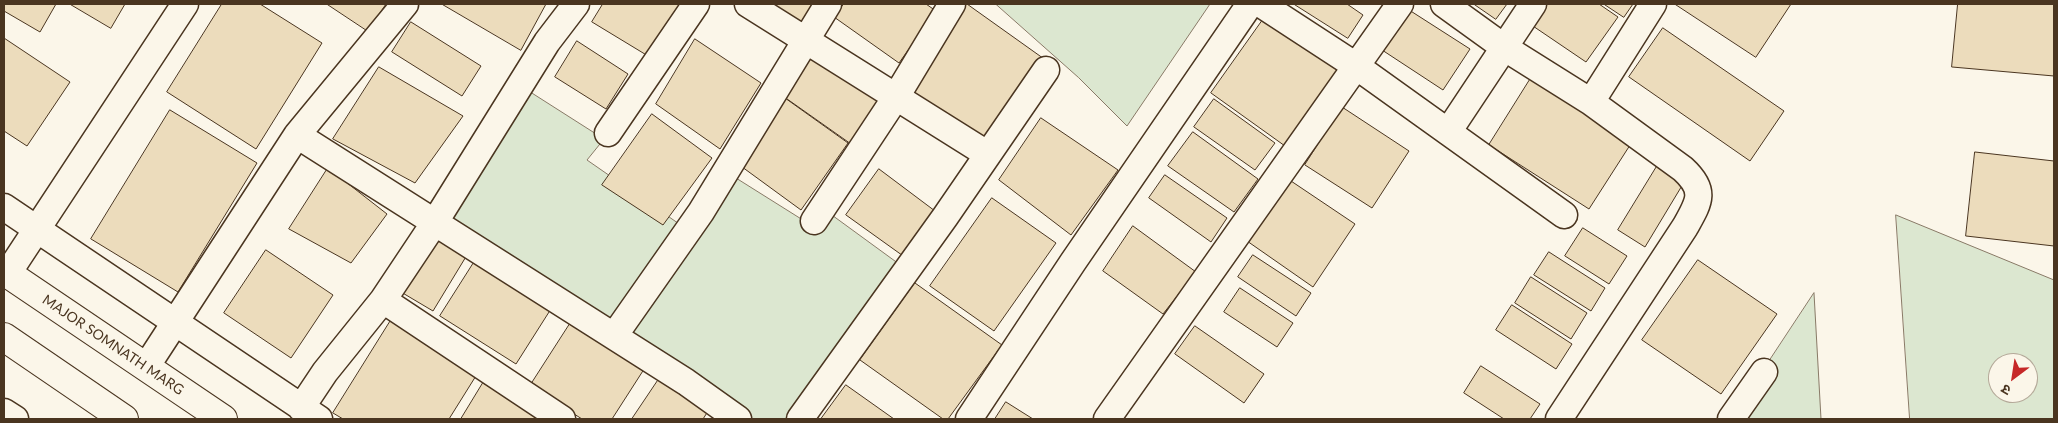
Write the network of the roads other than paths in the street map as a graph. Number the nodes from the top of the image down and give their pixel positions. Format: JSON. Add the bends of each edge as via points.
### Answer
{"nodes":[{"id":1,"x":186,"y":4,"type":"edge"},
{"id":2,"x":405,"y":4,"type":"edge"},
{"id":3,"x":576,"y":4,"type":"edge"},
{"id":4,"x":696,"y":4,"type":"edge"},
{"id":5,"x":748,"y":4,"type":"edge"},
{"id":6,"x":828,"y":4,"type":"edge"},
{"id":7,"x":952,"y":4,"type":"edge"},
{"id":8,"x":1250,"y":4,"type":"edge"},
{"id":9,"x":1261,"y":4,"type":"edge"},
{"id":10,"x":1400,"y":4,"type":"edge"},
{"id":11,"x":1444,"y":4,"type":"edge"},
{"id":12,"x":1533,"y":4,"type":"edge"},
{"id":13,"x":1653,"y":4,"type":"edge"},
{"id":14,"x":806,"y":39,"type":"junction"},
{"id":15,"x":1505,"y":48,"type":"junction"},
{"id":16,"x":1356,"y":66,"type":"junction"},
{"id":17,"x":1046,"y":70,"type":"dead end"},
{"id":18,"x":896,"y":97,"type":"junction"},
{"id":19,"x":1591,"y":102,"type":"junction"},
{"id":20,"x":1448,"y":132,"type":"junction"},
{"id":21,"x":608,"y":133,"type":"dead end"},
{"id":22,"x":297,"y":135,"type":"junction"},
{"id":23,"x":987,"y":154,"type":"junction"},
{"id":24,"x":4,"y":207,"type":"edge"},
{"id":25,"x":1564,"y":215,"type":"dead end"},
{"id":26,"x":814,"y":221,"type":"dead end"},
{"id":27,"x":435,"y":222,"type":"junction"},
{"id":28,"x":38,"y":230,"type":"junction"},
{"id":29,"x":6,"y":272,"type":"edge"},
{"id":30,"x":383,"y":300,"type":"junction"},
{"id":31,"x":175,"y":322,"type":"junction"},
{"id":32,"x":614,"y":336,"type":"junction"},
{"id":33,"x":4,"y":338,"type":"edge"},
{"id":34,"x":146,"y":367,"type":"junction"},
{"id":35,"x":1764,"y":372,"type":"dead end"},
{"id":36,"x":4,"y":412,"type":"edge"},
{"id":37,"x":310,"y":413,"type":"edge"},
{"id":38,"x":1114,"y":417,"type":"edge"},
{"id":39,"x":15,"y":419,"type":"edge"},
{"id":40,"x":124,"y":419,"type":"edge"},
{"id":41,"x":223,"y":419,"type":"edge"},
{"id":42,"x":562,"y":419,"type":"edge"},
{"id":43,"x":738,"y":419,"type":"edge"},
{"id":44,"x":800,"y":419,"type":"edge"},
{"id":45,"x":969,"y":419,"type":"edge"},
{"id":46,"x":1559,"y":419,"type":"edge"},
{"id":47,"x":1731,"y":419,"type":"edge"}],
"edges":[{"from":1,"to":28,"type":"street"},
{"from":2,"to":22,"type":"street"},
{"from":3,"to":27,"type":"street","via":[[547,42]]},
{"from":4,"to":21,"type":"street"},
{"from":5,"to":14,"type":"street"},
{"from":6,"to":14,"type":"street"},
{"from":7,"to":18,"type":"street"},
{"from":8,"to":45,"type":"street"},
{"from":9,"to":16,"type":"street"},
{"from":10,"to":16,"type":"street"},
{"from":11,"to":15,"type":"street"},
{"from":12,"to":15,"type":"street"},
{"from":13,"to":19,"type":"street"},
{"from":14,"to":18,"type":"street"},
{"from":14,"to":32,"type":"street","via":[[701,212]]},
{"from":15,"to":19,"type":"street"},
{"from":15,"to":20,"type":"street"},
{"from":16,"to":20,"type":"street"},
{"from":16,"to":38,"type":"street"},
{"from":17,"to":23,"type":"street"},
{"from":18,"to":23,"type":"street"},
{"from":18,"to":26,"type":"street"},
{"from":19,"to":46,"type":"street","via":[[1683,169],[1694,180],[1700,194],[1685,227]]},
{"from":20,"to":25,"type":"street"},
{"from":22,"to":27,"type":"street"},
{"from":22,"to":31,"type":"street"},
{"from":23,"to":44,"type":"street"},
{"from":24,"to":28,"type":"street"},
{"from":27,"to":30,"type":"street"},
{"from":27,"to":32,"type":"street"},
{"from":28,"to":29,"type":"street"},
{"from":28,"to":31,"type":"street"},
{"from":29,"to":34,"type":"main road","name":"MAJOR SOMNATH MARG"},
{"from":30,"to":37,"type":"street","via":[[325,372]]},
{"from":30,"to":42,"type":"street"},
{"from":31,"to":34,"type":"street"},
{"from":31,"to":37,"type":"street"},
{"from":32,"to":43,"type":"street"},
{"from":33,"to":40,"type":"main road"},
{"from":34,"to":41,"type":"main road","name":"MAJOR SOMNATH MARG"},
{"from":35,"to":47,"type":"street"},
{"from":36,"to":39,"type":"street"}]}
